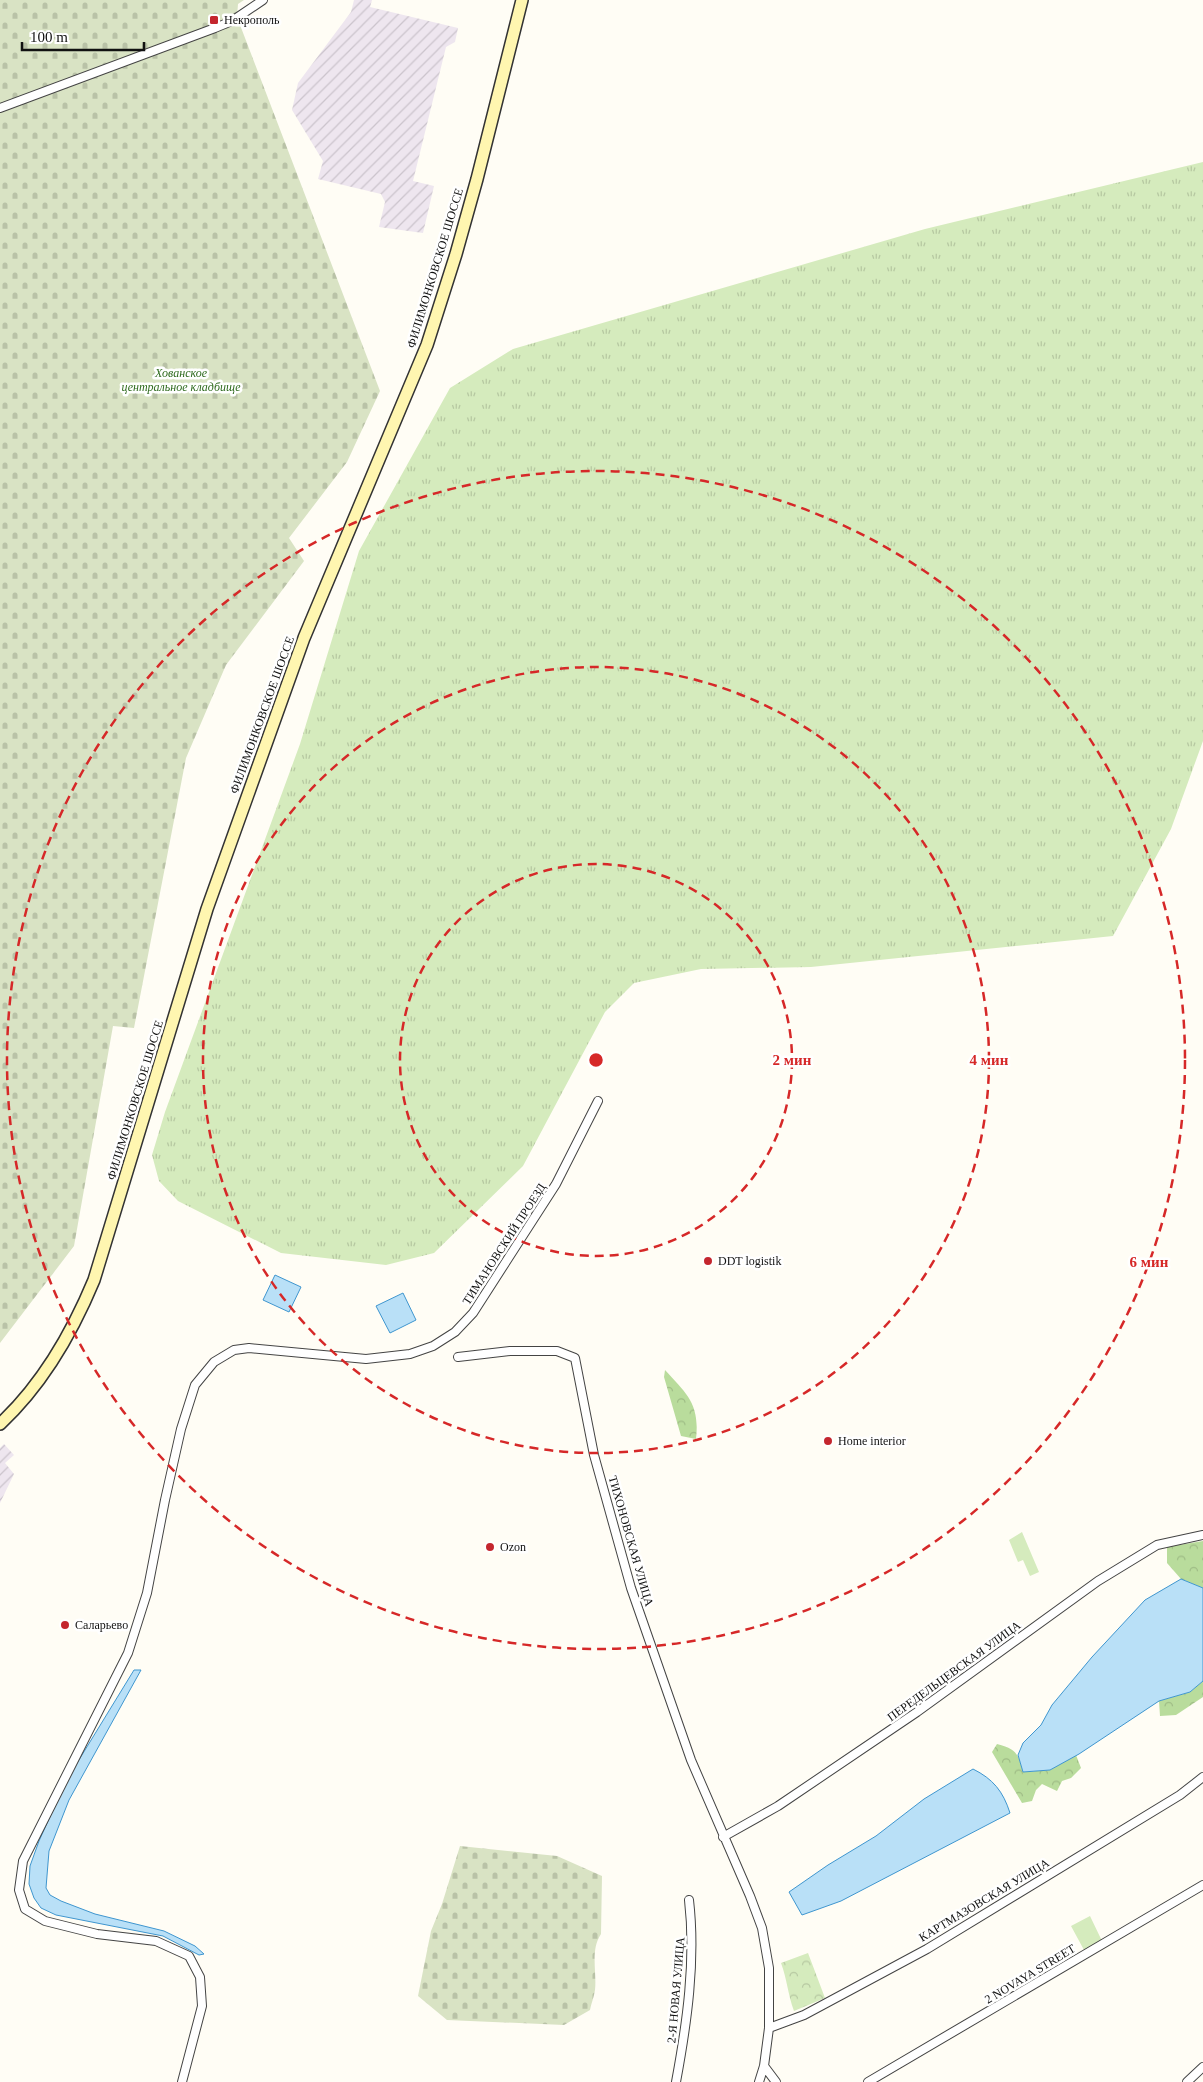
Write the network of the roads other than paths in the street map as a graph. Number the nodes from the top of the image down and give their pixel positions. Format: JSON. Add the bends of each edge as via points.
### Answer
{"nodes":[{"id":1,"x":263,"y":0,"type":"edge"},
{"id":2,"x":522,"y":0,"type":"edge"},
{"id":3,"x":0,"y":108,"type":"edge"},
{"id":4,"x":598,"y":1101,"type":"dead end"},
{"id":5,"x":458,"y":1357,"type":"dead end"},
{"id":6,"x":0,"y":1424,"type":"edge"},
{"id":7,"x":1203,"y":1536,"type":"edge"},
{"id":8,"x":1203,"y":1777,"type":"edge"},
{"id":9,"x":723,"y":1836,"type":"junction"},
{"id":10,"x":1203,"y":1885,"type":"edge"},
{"id":11,"x":689,"y":1900,"type":"dead end"},
{"id":12,"x":769,"y":2028,"type":"junction"},
{"id":13,"x":764,"y":2066,"type":"junction"},
{"id":14,"x":1203,"y":2067,"type":"edge"},
{"id":15,"x":182,"y":2082,"type":"edge"},
{"id":16,"x":676,"y":2082,"type":"edge"},
{"id":17,"x":759,"y":2082,"type":"edge"},
{"id":18,"x":776,"y":2082,"type":"edge"},
{"id":19,"x":868,"y":2082,"type":"edge"},
{"id":20,"x":1187,"y":2082,"type":"edge"}],
"edges":[{"from":1,"to":3,"type":"street","via":[[216,28]]},
{"from":2,"to":6,"type":"main road","name":"ФИЛИМОНКОВСКОЕ ШОССЕ","via":[[477,179],[427,345],[304,638],[210,899],[94,1280],[53,1362]]},
{"from":4,"to":15,"type":"street","name":"ТИМАНОВСКИЙ ПРОЕЗД","via":[[556,1184],[473,1313],[455,1332],[410,1354],[366,1359],[249,1348],[234,1350],[214,1362],[195,1385],[181,1429],[147,1592],[128,1653],[23,1861],[18,1890],[25,1909],[45,1921],[97,1934],[156,1941],[189,1956],[200,1977],[202,2006]]},
{"from":5,"to":9,"type":"street","name":"ТИХОНОВСКАЯ УЛИЦА","via":[[510,1351],[557,1352],[575,1358],[594,1455],[631,1588],[691,1760]]},
{"from":7,"to":9,"type":"street","name":"ПЕРЕДЕЛЬЦЕВСКАЯ УЛИЦА","via":[[1158,1545],[1098,1581],[925,1707],[778,1806]]},
{"from":8,"to":12,"type":"street","name":"КАРТМАЗОВСКАЯ УЛИЦА","via":[[1180,1795],[927,1949],[804,2015]]},
{"from":9,"to":12,"type":"street","via":[[762,1928],[769,1968]]},
{"from":10,"to":19,"type":"street","name":"2 NOVAYA STREET"},
{"from":11,"to":16,"type":"street","name":"2-Я НОВАЯ УЛИЦА","via":[[692,1928],[687,2006]]},
{"from":12,"to":13,"type":"street"},
{"from":13,"to":17,"type":"street"},
{"from":13,"to":18,"type":"street"},
{"from":14,"to":20,"type":"street"}]}
